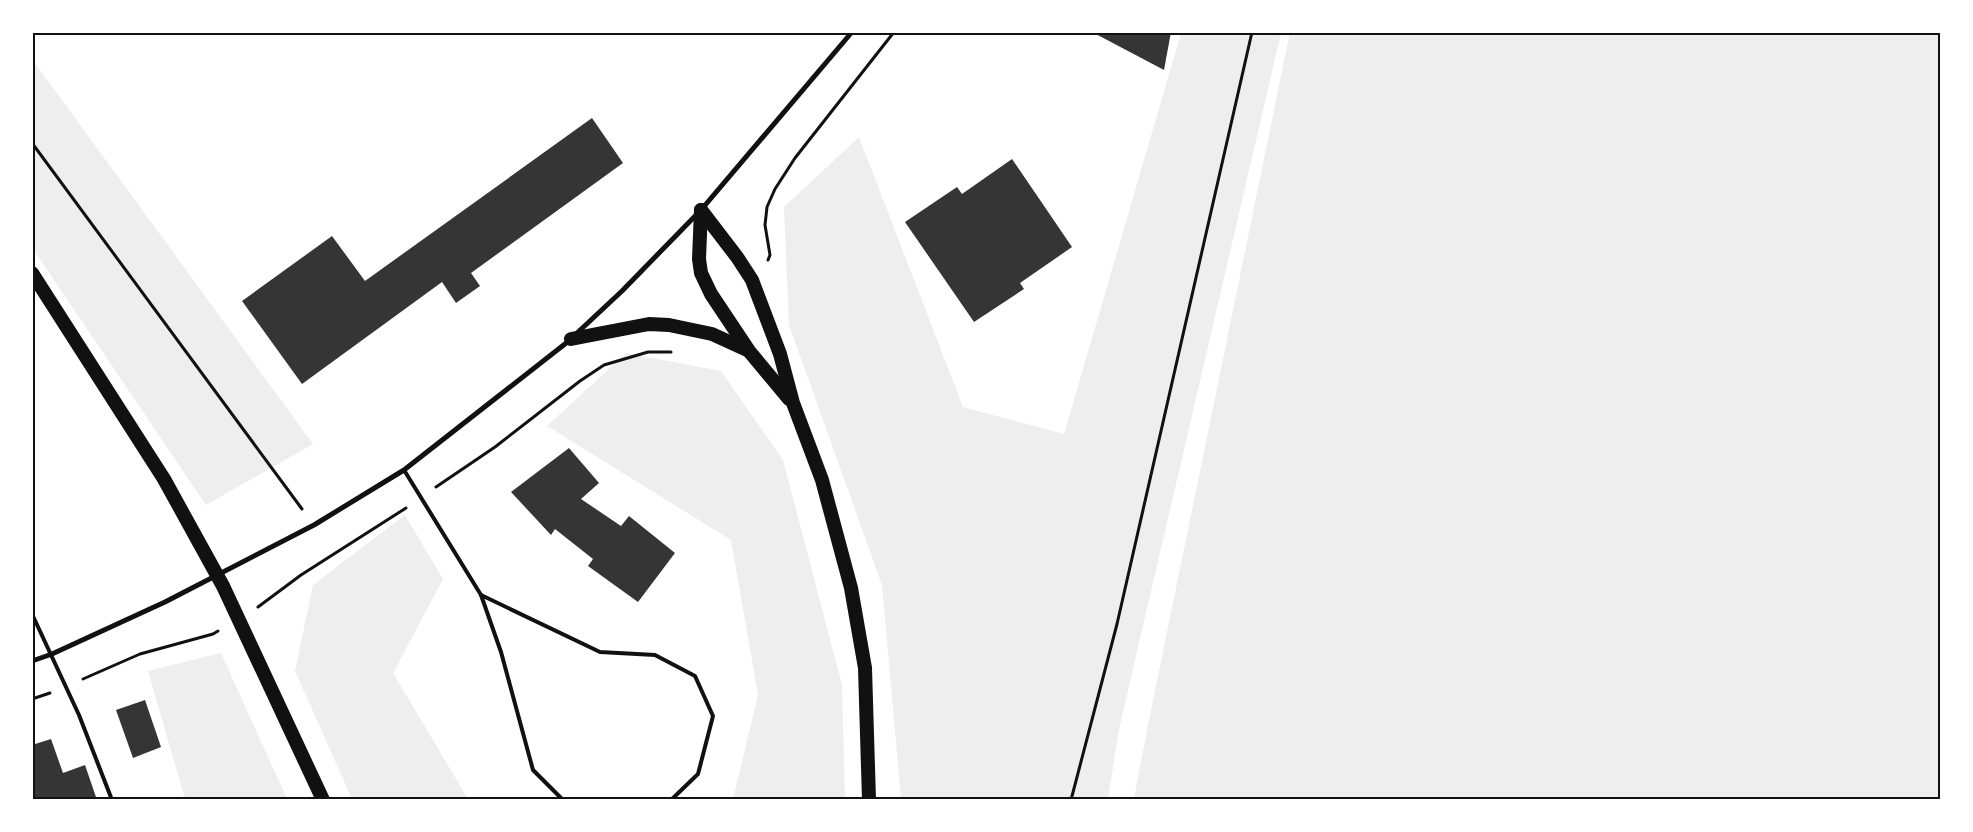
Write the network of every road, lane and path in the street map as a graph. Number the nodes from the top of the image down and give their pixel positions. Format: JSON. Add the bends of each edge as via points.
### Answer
{"nodes":[{"id":1,"x":852,"y":32,"type":"edge"},
{"id":2,"x":1252,"y":32,"type":"edge"},
{"id":3,"x":32,"y":143,"type":"edge"},
{"id":4,"x":701,"y":210,"type":"junction"},
{"id":5,"x":32,"y":273,"type":"edge"},
{"id":6,"x":571,"y":339,"type":"junction"},
{"id":7,"x":749,"y":351,"type":"junction"},
{"id":8,"x":793,"y":403,"type":"junction"},
{"id":9,"x":404,"y":470,"type":"junction"},
{"id":10,"x":314,"y":525,"type":"junction"},
{"id":11,"x":481,"y":595,"type":"junction"},
{"id":12,"x":32,"y":614,"type":"edge"},
{"id":13,"x":52,"y":654,"type":"junction"},
{"id":14,"x":32,"y":661,"type":"edge"},
{"id":15,"x":112,"y":800,"type":"edge"},
{"id":16,"x":324,"y":800,"type":"edge"},
{"id":17,"x":564,"y":800,"type":"edge"},
{"id":18,"x":671,"y":800,"type":"edge"},
{"id":19,"x":869,"y":800,"type":"edge"},
{"id":20,"x":1071,"y":800,"type":"edge"}],
"edges":[{"from":1,"to":4,"type":"street"},
{"from":2,"to":20,"type":"path","via":[[1117,624]]},
{"from":3,"to":10,"type":"path"},
{"from":4,"to":6,"type":"street"},
{"from":4,"to":7,"type":"highway","via":[[699,259],[702,273],[711,294]]},
{"from":4,"to":8,"type":"highway","via":[[752,280],[780,354]]},
{"from":5,"to":16,"type":"highway","via":[[164,479],[223,586]]},
{"from":6,"to":7,"type":"highway","via":[[649,324],[669,325],[712,334]]},
{"from":6,"to":9,"type":"street"},
{"from":7,"to":8,"type":"highway"},
{"from":8,"to":19,"type":"highway","via":[[822,480],[851,588],[865,668]]},
{"from":9,"to":10,"type":"street"},
{"from":9,"to":11,"type":"lane"},
{"from":10,"to":13,"type":"street","via":[[165,602]]},
{"from":11,"to":17,"type":"lane","via":[[534,770]]},
{"from":11,"to":18,"type":"lane","via":[[600,652],[655,655],[695,676],[713,716],[698,774]]},
{"from":12,"to":13,"type":"lane"},
{"from":13,"to":14,"type":"street"},
{"from":13,"to":15,"type":"lane"}]}
